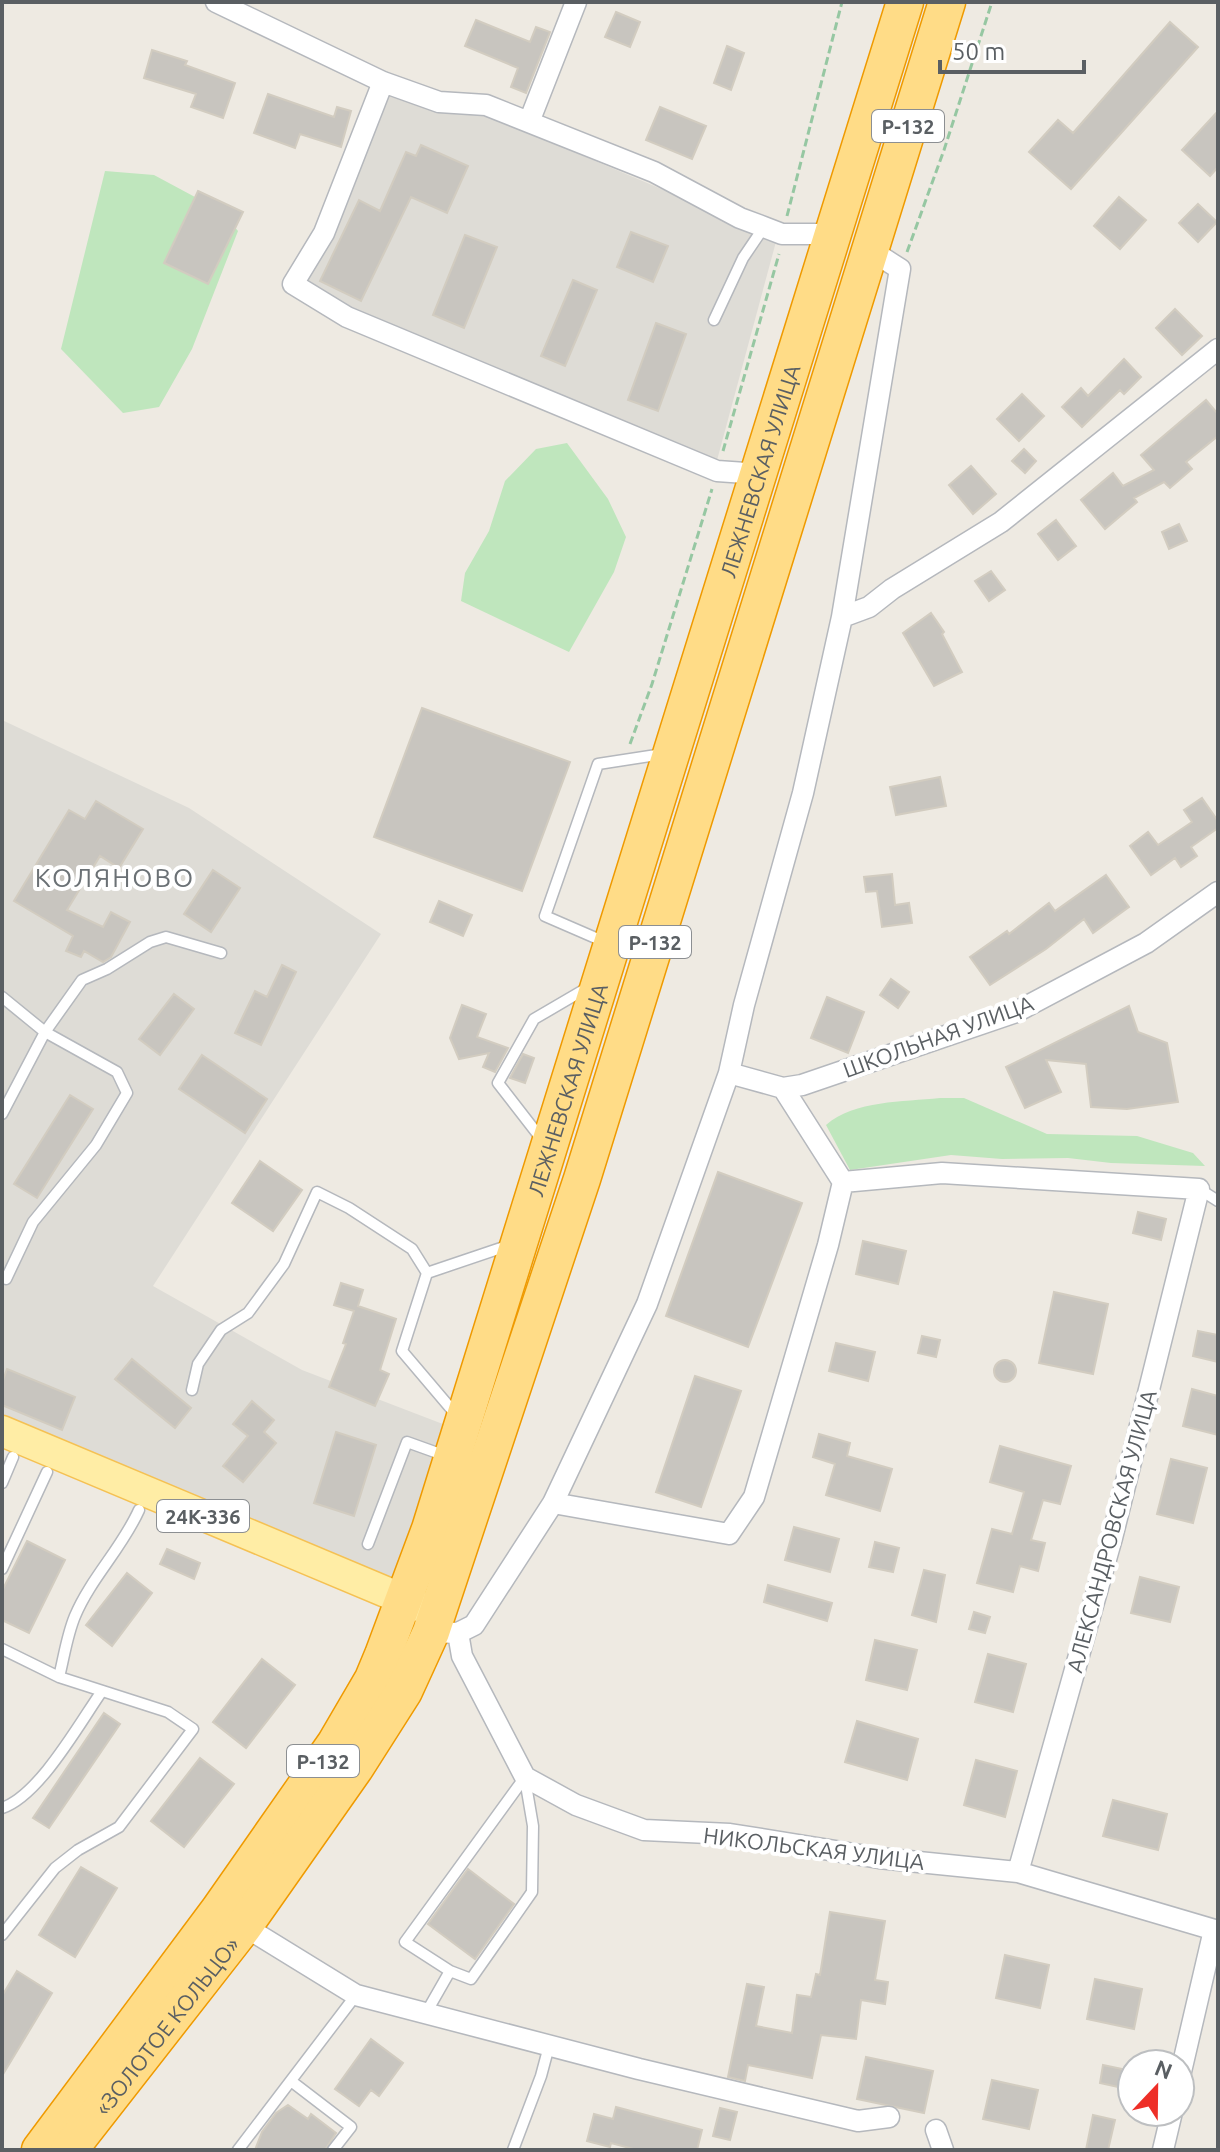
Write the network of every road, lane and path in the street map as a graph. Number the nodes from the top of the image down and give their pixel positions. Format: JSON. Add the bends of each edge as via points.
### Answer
{"nodes":[{"id":1,"x":216,"y":2,"type":"edge"},
{"id":2,"x":576,"y":2,"type":"edge"},
{"id":3,"x":842,"y":2,"type":"edge"},
{"id":4,"x":905,"y":2,"type":"edge"},
{"id":5,"x":947,"y":2,"type":"edge"},
{"id":6,"x":992,"y":2,"type":"edge"},
{"id":7,"x":383,"y":82,"type":"junction"},
{"id":8,"x":529,"y":122,"type":"junction"},
{"id":9,"x":773,"y":231,"type":"junction"},
{"id":10,"x":834,"y":234,"type":"junction"},
{"id":11,"x":869,"y":249,"type":"junction"},
{"id":12,"x":900,"y":269,"type":"junction"},
{"id":13,"x":714,"y":320,"type":"dead end"},
{"id":14,"x":1218,"y":349,"type":"edge"},
{"id":15,"x":717,"y":471,"type":"junction"},
{"id":16,"x":760,"y":474,"type":"junction"},
{"id":17,"x":842,"y":617,"type":"junction"},
{"id":18,"x":673,"y":753,"type":"junction"},
{"id":19,"x":624,"y":759,"type":"junction"},
{"id":20,"x":1218,"y":892,"type":"edge"},
{"id":21,"x":613,"y":945,"type":"junction"},
{"id":22,"x":221,"y":953,"type":"dead end"},
{"id":23,"x":602,"y":979,"type":"junction"},
{"id":24,"x":2,"y":997,"type":"edge"},
{"id":25,"x":45,"y":1032,"type":"junction"},
{"id":26,"x":729,"y":1073,"type":"junction"},
{"id":27,"x":783,"y":1088,"type":"junction"},
{"id":28,"x":2,"y":1114,"type":"edge"},
{"id":29,"x":548,"y":1148,"type":"junction"},
{"id":30,"x":843,"y":1182,"type":"junction"},
{"id":31,"x":1199,"y":1189,"type":"junction"},
{"id":32,"x":1218,"y":1201,"type":"edge"},
{"id":33,"x":520,"y":1242,"type":"junction"},
{"id":34,"x":427,"y":1273,"type":"junction"},
{"id":35,"x":6,"y":1279,"type":"dead end"},
{"id":36,"x":192,"y":1390,"type":"dead end"},
{"id":37,"x":463,"y":1423,"type":"junction"},
{"id":38,"x":5,"y":1456,"type":"edge"},
{"id":39,"x":452,"y":1458,"type":"junction"},
{"id":40,"x":47,"y":1472,"type":"junction"},
{"id":41,"x":553,"y":1503,"type":"junction"},
{"id":42,"x":139,"y":1510,"type":"junction"},
{"id":43,"x":368,"y":1544,"type":"dead end"},
{"id":44,"x":2,"y":1569,"type":"edge"},
{"id":45,"x":425,"y":1619,"type":"junction"},
{"id":46,"x":2,"y":1649,"type":"edge"},
{"id":47,"x":59,"y":1677,"type":"junction"},
{"id":48,"x":102,"y":1691,"type":"junction"},
{"id":49,"x":525,"y":1777,"type":"junction"},
{"id":50,"x":2,"y":1808,"type":"edge"},
{"id":51,"x":1018,"y":1872,"type":"junction"},
{"id":52,"x":241,"y":1912,"type":"junction"},
{"id":53,"x":1216,"y":1930,"type":"edge"},
{"id":54,"x":2,"y":1935,"type":"edge"},
{"id":55,"x":450,"y":1971,"type":"junction"},
{"id":56,"x":356,"y":1995,"type":"junction"},
{"id":57,"x":426,"y":2013,"type":"junction"},
{"id":58,"x":549,"y":2046,"type":"junction"},
{"id":59,"x":1187,"y":2048,"type":"edge"},
{"id":60,"x":291,"y":2081,"type":"junction"},
{"id":61,"x":889,"y":2117,"type":"dead end"},
{"id":62,"x":1168,"y":2128,"type":"edge"},
{"id":63,"x":936,"y":2130,"type":"dead end"},
{"id":64,"x":40,"y":2150,"type":"edge"},
{"id":65,"x":69,"y":2150,"type":"edge"},
{"id":66,"x":238,"y":2150,"type":"edge"},
{"id":67,"x":333,"y":2150,"type":"edge"},
{"id":68,"x":513,"y":2150,"type":"edge"},
{"id":69,"x":943,"y":2150,"type":"edge"},
{"id":70,"x":1163,"y":2150,"type":"edge"}],
"edges":[{"from":1,"to":7,"type":"street"},
{"from":2,"to":8,"type":"street"},
{"from":3,"to":9,"type":"path"},
{"from":4,"to":10,"type":"highway","name":"ЛЕЖНЕВСКАЯ УЛИЦА","number":"Р-132"},
{"from":5,"to":11,"type":"highway","name":"ЛЕЖНЕВСКАЯ УЛИЦА","number":"Р-132"},
{"from":6,"to":12,"type":"path"},
{"from":7,"to":8,"type":"street","via":[[439,102],[486,105]]},
{"from":7,"to":15,"type":"street","via":[[324,233],[293,284],[347,317]]},
{"from":8,"to":9,"type":"street","via":[[654,172]]},
{"from":9,"to":10,"type":"street"},
{"from":9,"to":13,"type":"lane","via":[[743,258]]},
{"from":9,"to":15,"type":"path","via":[[783,243]]},
{"from":10,"to":16,"type":"highway","name":"ЛЕЖНЕВСКАЯ УЛИЦА","number":"Р-132"},
{"from":11,"to":12,"type":"street"},
{"from":11,"to":45,"type":"highway","name":"ЛЕЖНЕВСКАЯ УЛИЦА","number":"Р-132","via":[[582,1179]]},
{"from":12,"to":17,"type":"street"},
{"from":14,"to":17,"type":"street","via":[[1001,522],[869,607]]},
{"from":15,"to":16,"type":"street"},
{"from":15,"to":19,"type":"path"},
{"from":16,"to":18,"type":"highway","name":"ЛЕЖНЕВСКАЯ УЛИЦА","number":"Р-132"},
{"from":17,"to":26,"type":"street","via":[[803,793]]},
{"from":18,"to":19,"type":"lane"},
{"from":18,"to":21,"type":"highway","name":"ЛЕЖНЕВСКАЯ УЛИЦА","number":"Р-132"},
{"from":19,"to":21,"type":"lane","via":[[598,764],[545,916]]},
{"from":20,"to":27,"type":"street","name":"ШКОЛЬНАЯ УЛИЦА","via":[[1146,943],[1016,1012]]},
{"from":21,"to":23,"type":"highway","name":"ЛЕЖНЕВСКАЯ УЛИЦА","number":"Р-132"},
{"from":22,"to":25,"type":"lane","via":[[166,937],[150,942],[82,980]]},
{"from":23,"to":29,"type":"highway","name":"ЛЕЖНЕВСКАЯ УЛИЦА","number":"Р-132"},
{"from":23,"to":29,"type":"lane","via":[[534,1019],[498,1083]]},
{"from":24,"to":25,"type":"lane"},
{"from":25,"to":28,"type":"lane"},
{"from":25,"to":35,"type":"lane","via":[[117,1072],[127,1093],[96,1145],[33,1222]]},
{"from":26,"to":27,"type":"street","name":"ШКОЛЬНАЯ УЛИЦА"},
{"from":26,"to":41,"type":"street","via":[[647,1304]]},
{"from":27,"to":30,"type":"street"},
{"from":29,"to":33,"type":"highway","name":"ЛЕЖНЕВСКАЯ УЛИЦА","number":"Р-132"},
{"from":30,"to":31,"type":"street","via":[[942,1173]]},
{"from":30,"to":41,"type":"street","via":[[754,1497],[729,1534]]},
{"from":31,"to":32,"type":"lane"},
{"from":31,"to":51,"type":"street","name":"АЛЕКСАНДРОВСКАЯ УЛИЦА","via":[[1112,1538]]},
{"from":33,"to":34,"type":"lane"},
{"from":33,"to":37,"type":"highway","name":"ЛЕЖНЕВСКАЯ УЛИЦА","number":"Р-132"},
{"from":34,"to":36,"type":"lane","via":[[412,1249],[317,1192],[284,1264],[248,1313],[221,1330],[198,1364]]},
{"from":34,"to":37,"type":"lane","via":[[402,1351]]},
{"from":37,"to":39,"type":"highway","name":"ЛЕЖНЕВСКАЯ УЛИЦА","number":"Р-132"},
{"from":38,"to":40,"type":"main road","number":"24К-336"},
{"from":38,"to":45,"type":"main road","number":"24К-336"},
{"from":39,"to":43,"type":"lane","via":[[407,1442]]},
{"from":39,"to":45,"type":"highway","name":"ЛЕЖНЕВСКАЯ УЛИЦА","number":"Р-132"},
{"from":40,"to":42,"type":"main road","number":"24К-336"},
{"from":40,"to":44,"type":"lane"},
{"from":41,"to":45,"type":"street","via":[[474,1625]]},
{"from":42,"to":45,"type":"main road","number":"24К-336"},
{"from":42,"to":47,"type":"lane","via":[[75,1617]]},
{"from":45,"to":49,"type":"street","via":[[462,1656]]},
{"from":45,"to":52,"type":"highway","name":"ЛЕЖНЕВСКАЯ УЛИЦА","number":"Р-132","via":[[396,1704],[355,1768]]},
{"from":46,"to":47,"type":"lane"},
{"from":47,"to":48,"type":"lane"},
{"from":48,"to":50,"type":"lane","via":[[37,1784]]},
{"from":48,"to":54,"type":"lane","via":[[168,1712],[193,1729],[119,1827],[55,1868]]},
{"from":49,"to":51,"type":"street","name":"НИКОЛЬСКАЯ УЛИЦА","via":[[576,1805],[644,1830],[730,1834],[879,1858]]},
{"from":49,"to":55,"type":"lane","via":[[533,1826],[532,1892],[471,1979]]},
{"from":49,"to":55,"type":"lane","via":[[405,1942]]},
{"from":51,"to":53,"type":"street","name":"НИКОЛЬСКАЯ УЛИЦА"},
{"from":52,"to":56,"type":"street"},
{"from":52,"to":64,"type":"highway","name":"«ЗОЛОТОЕ КОЛЬЦО»","number":"Р-132"},
{"from":52,"to":65,"type":"highway","name":"«ЗОЛОТОЕ КОЛЬЦО»","number":"Р-132"},
{"from":53,"to":59,"type":"street"},
{"from":55,"to":57,"type":"lane"},
{"from":56,"to":57,"type":"street"},
{"from":56,"to":60,"type":"lane"},
{"from":57,"to":58,"type":"street"},
{"from":58,"to":61,"type":"street","via":[[858,2121]]},
{"from":58,"to":68,"type":"lane"},
{"from":60,"to":66,"type":"lane"},
{"from":60,"to":67,"type":"lane","via":[[351,2127]]},
{"from":62,"to":70,"type":"street"},
{"from":63,"to":69,"type":"street"}]}
